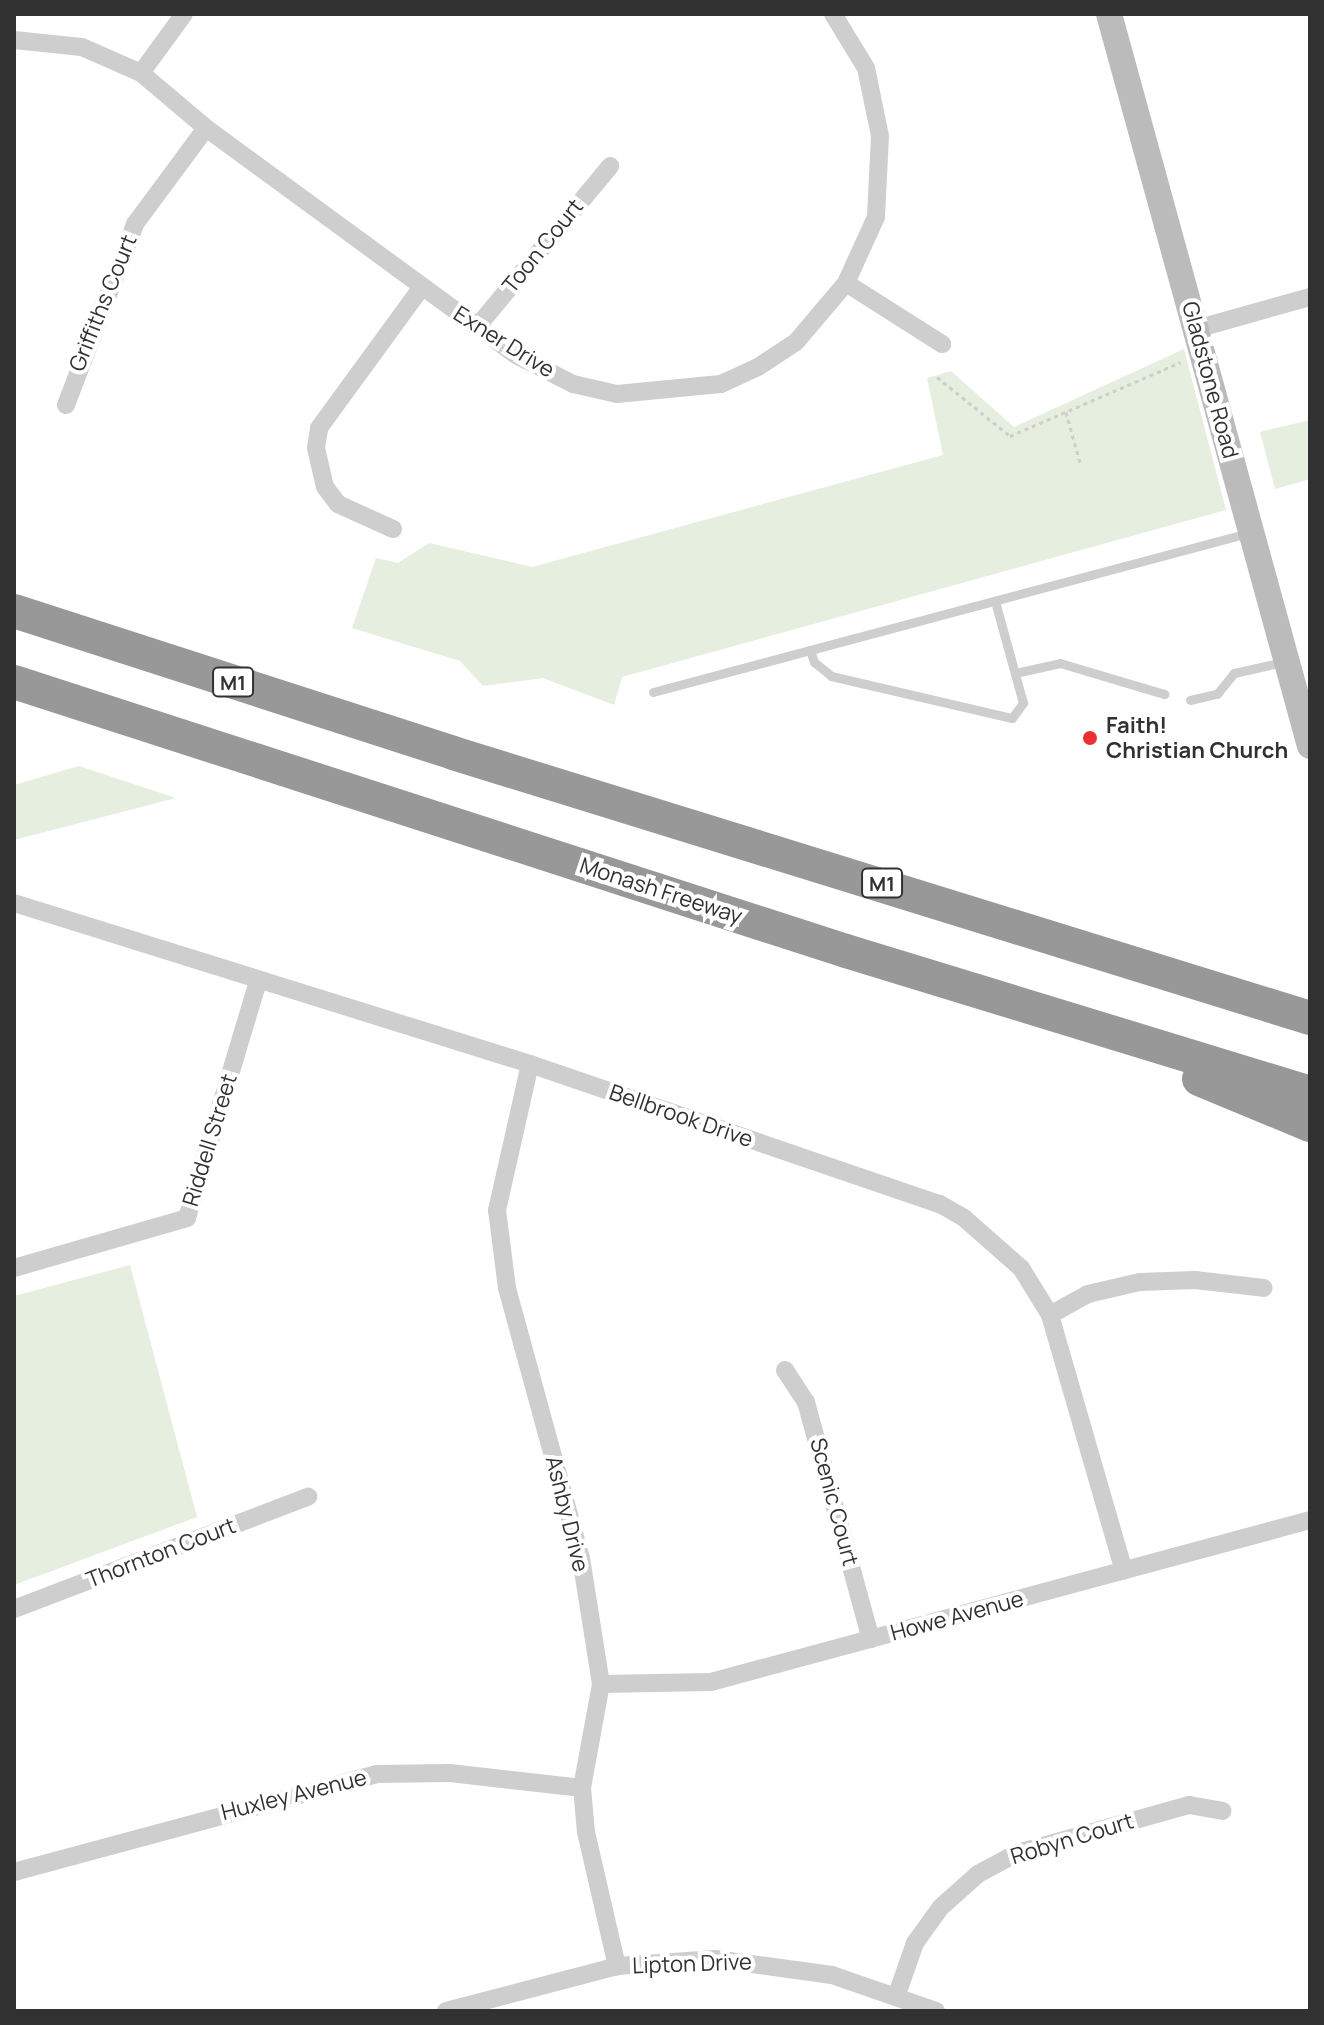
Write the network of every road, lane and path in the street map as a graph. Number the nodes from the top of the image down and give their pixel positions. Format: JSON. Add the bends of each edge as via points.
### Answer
{"nodes":[{"id":1,"x":184,"y":14,"type":"edge"},
{"id":2,"x":833,"y":14,"type":"edge"},
{"id":3,"x":1109,"y":14,"type":"edge"},
{"id":4,"x":14,"y":40,"type":"edge"},
{"id":5,"x":141,"y":73,"type":"junction"},
{"id":6,"x":206,"y":128,"type":"junction"},
{"id":7,"x":610,"y":166,"type":"dead end"},
{"id":8,"x":846,"y":283,"type":"junction"},
{"id":9,"x":421,"y":288,"type":"junction"},
{"id":10,"x":1310,"y":297,"type":"edge"},
{"id":11,"x":477,"y":327,"type":"junction"},
{"id":12,"x":1196,"y":329,"type":"junction"},
{"id":13,"x":942,"y":344,"type":"dead end"},
{"id":14,"x":1187,"y":360,"type":"dead end"},
{"id":15,"x":937,"y":377,"type":"dead end"},
{"id":16,"x":66,"y":405,"type":"dead end"},
{"id":17,"x":1066,"y":412,"type":"junction"},
{"id":18,"x":1081,"y":466,"type":"dead end"},
{"id":19,"x":393,"y":529,"type":"dead end"},
{"id":20,"x":1252,"y":532,"type":"junction"},
{"id":21,"x":995,"y":601,"type":"junction"},
{"id":22,"x":14,"y":611,"type":"edge"},
{"id":23,"x":810,"y":650,"type":"junction"},
{"id":24,"x":1287,"y":661,"type":"junction"},
{"id":25,"x":1015,"y":673,"type":"junction"},
{"id":26,"x":14,"y":682,"type":"edge"},
{"id":27,"x":653,"y":692,"type":"dead end"},
{"id":28,"x":1164,"y":694,"type":"dead end"},
{"id":29,"x":1190,"y":700,"type":"dead end"},
{"id":30,"x":1310,"y":746,"type":"edge"},
{"id":31,"x":14,"y":903,"type":"edge"},
{"id":32,"x":258,"y":981,"type":"junction"},
{"id":33,"x":1044,"y":1012,"type":"junction"},
{"id":34,"x":1310,"y":1018,"type":"edge"},
{"id":35,"x":530,"y":1064,"type":"junction"},
{"id":36,"x":1310,"y":1093,"type":"edge"},
{"id":37,"x":1310,"y":1125,"type":"edge"},
{"id":38,"x":14,"y":1268,"type":"edge"},
{"id":39,"x":1264,"y":1288,"type":"dead end"},
{"id":40,"x":1050,"y":1315,"type":"junction"},
{"id":41,"x":785,"y":1370,"type":"dead end"},
{"id":42,"x":308,"y":1497,"type":"dead end"},
{"id":43,"x":1310,"y":1520,"type":"edge"},
{"id":44,"x":1124,"y":1571,"type":"junction"},
{"id":45,"x":14,"y":1609,"type":"edge"},
{"id":46,"x":871,"y":1639,"type":"junction"},
{"id":47,"x":601,"y":1684,"type":"junction"},
{"id":48,"x":582,"y":1788,"type":"junction"},
{"id":49,"x":1222,"y":1811,"type":"dead end"},
{"id":50,"x":14,"y":1871,"type":"edge"},
{"id":51,"x":617,"y":1966,"type":"junction"},
{"id":52,"x":896,"y":1997,"type":"junction"},
{"id":53,"x":446,"y":2011,"type":"edge"},
{"id":54,"x":936,"y":2011,"type":"edge"}],
"edges":[{"from":1,"to":5,"type":"street"},
{"from":2,"to":8,"type":"street","name":"Exner Drive","via":[[866,68],[880,136],[876,217]]},
{"from":3,"to":12,"type":"main road","name":"Gladstone Road"},
{"from":4,"to":5,"type":"street","name":"Exner Drive","via":[[82,47]]},
{"from":5,"to":6,"type":"street","name":"Exner Drive"},
{"from":6,"to":9,"type":"street","name":"Exner Drive"},
{"from":6,"to":16,"type":"street","name":"Griffiths Court","via":[[135,224]]},
{"from":7,"to":11,"type":"street","name":"Toon Court"},
{"from":8,"to":11,"type":"street","name":"Exner Drive","via":[[796,342],[721,384],[617,394],[573,384],[516,355]]},
{"from":8,"to":13,"type":"street"},
{"from":9,"to":11,"type":"street","name":"Exner Drive"},
{"from":9,"to":19,"type":"street","via":[[319,428],[316,448],[325,487],[338,504]]},
{"from":10,"to":12,"type":"street"},
{"from":12,"to":20,"type":"main road","name":"Gladstone Road"},
{"from":14,"to":17,"type":"path"},
{"from":15,"to":17,"type":"path","via":[[1010,436]]},
{"from":17,"to":18,"type":"path"},
{"from":20,"to":21,"type":"lane"},
{"from":20,"to":24,"type":"main road","name":"Gladstone Road"},
{"from":21,"to":23,"type":"lane"},
{"from":21,"to":25,"type":"lane"},
{"from":22,"to":34,"type":"highway","number":"M1"},
{"from":23,"to":25,"type":"lane","via":[[814,662],[831,676],[1003,719],[1023,710]]},
{"from":23,"to":27,"type":"lane"},
{"from":24,"to":29,"type":"lane","via":[[1234,673],[1205,700]]},
{"from":24,"to":30,"type":"main road","name":"Gladstone Road"},
{"from":25,"to":28,"type":"lane","via":[[1060,663]]},
{"from":26,"to":33,"type":"highway","name":"Monash Freeway"},
{"from":31,"to":32,"type":"street","name":"Bellbrook Drive"},
{"from":32,"to":35,"type":"street","name":"Bellbrook Drive"},
{"from":32,"to":38,"type":"street","name":"Riddell Street","via":[[187,1218]]},
{"from":33,"to":36,"type":"highway","name":"Monash Freeway"},
{"from":33,"to":37,"type":"highway"},
{"from":35,"to":40,"type":"street","name":"Bellbrook Drive","via":[[940,1204],[992,1237],[1021,1268]]},
{"from":35,"to":47,"type":"street","name":"Ashby Drive","via":[[497,1210],[507,1288],[581,1558]]},
{"from":39,"to":40,"type":"street","via":[[1195,1280],[1140,1282],[1088,1294]]},
{"from":40,"to":44,"type":"street","name":"Bellbrook Drive"},
{"from":41,"to":46,"type":"street","name":"Scenic Court","via":[[806,1402]]},
{"from":42,"to":45,"type":"street","name":"Thornton Court"},
{"from":43,"to":44,"type":"street","name":"Howe Avenue"},
{"from":44,"to":46,"type":"street","name":"Howe Avenue"},
{"from":46,"to":47,"type":"street","name":"Howe Avenue","via":[[711,1682]]},
{"from":47,"to":48,"type":"street","name":"Ashby Drive"},
{"from":48,"to":50,"type":"street","name":"Huxley Avenue","via":[[450,1773],[376,1774]]},
{"from":48,"to":51,"type":"street","name":"Ashby Drive","via":[[586,1832]]},
{"from":49,"to":52,"type":"street","name":"Robyn Court","via":[[1189,1805],[1165,1811],[1017,1853],[978,1874],[941,1907],[915,1943]]},
{"from":51,"to":52,"type":"street","name":"Lipton Drive","via":[[672,1960],[766,1962],[832,1975]]},
{"from":51,"to":53,"type":"street","name":"Lipton Drive"},
{"from":52,"to":54,"type":"street","name":"Lipton Drive"}]}
